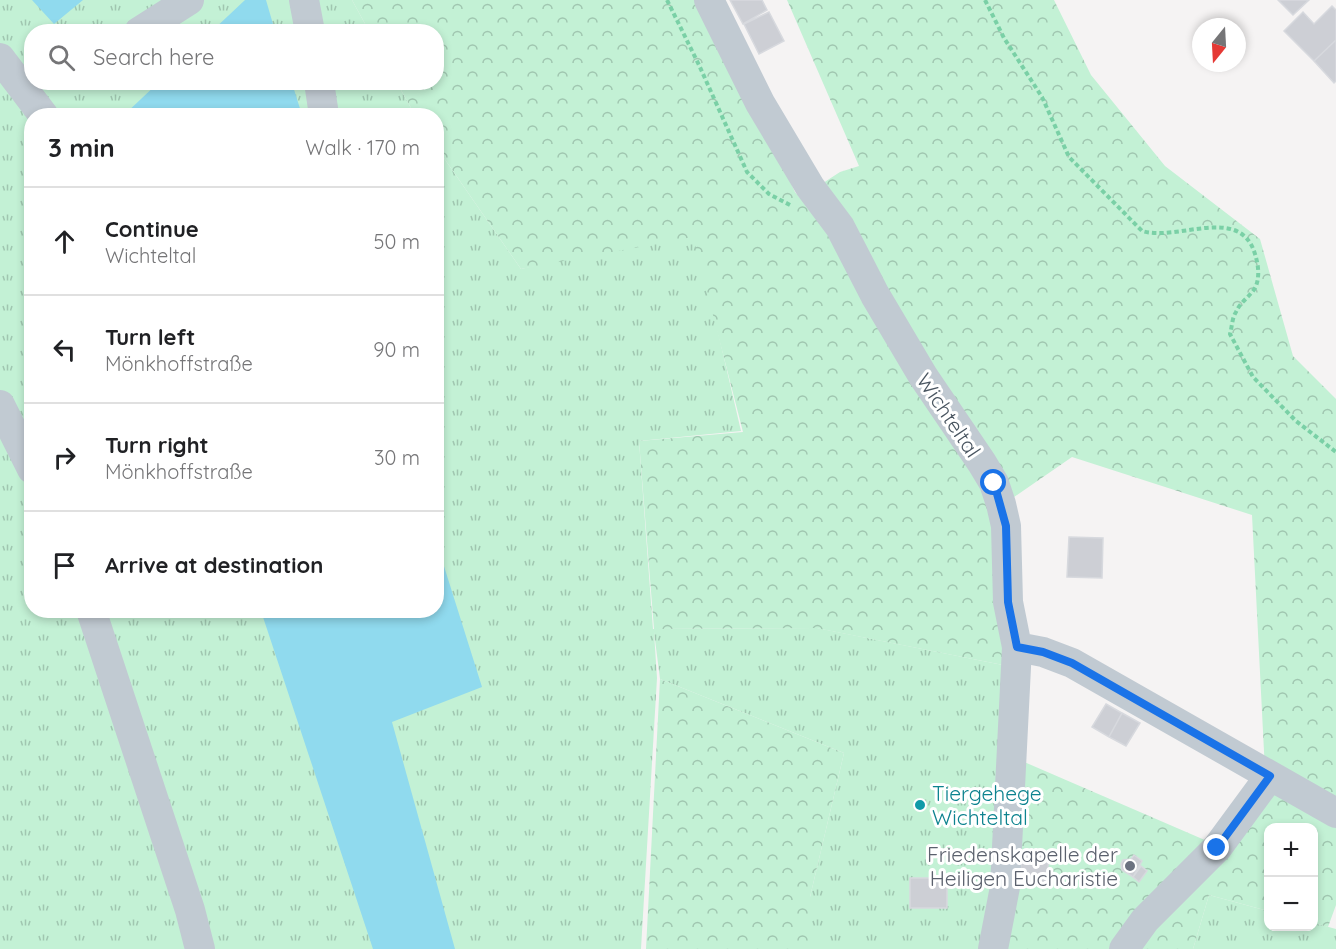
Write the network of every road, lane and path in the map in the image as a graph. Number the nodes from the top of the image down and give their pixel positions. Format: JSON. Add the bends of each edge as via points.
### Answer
{"nodes":[{"id":1,"x":189,"y":0,"type":"edge"},
{"id":2,"x":304,"y":0,"type":"edge"},
{"id":3,"x":667,"y":0,"type":"edge"},
{"id":4,"x":709,"y":0,"type":"edge"},
{"id":5,"x":985,"y":0,"type":"edge"},
{"id":6,"x":152,"y":24,"type":"edge"},
{"id":7,"x":308,"y":24,"type":"edge"},
{"id":8,"x":0,"y":58,"type":"edge"},
{"id":9,"x":23,"y":90,"type":"edge"},
{"id":10,"x":320,"y":90,"type":"edge"},
{"id":11,"x":38,"y":108,"type":"edge"},
{"id":12,"x":323,"y":108,"type":"edge"},
{"id":13,"x":825,"y":207,"type":"junction"},
{"id":14,"x":0,"y":405,"type":"edge"},
{"id":15,"x":1336,"y":452,"type":"edge"},
{"id":16,"x":24,"y":453,"type":"edge"},
{"id":17,"x":94,"y":618,"type":"edge"},
{"id":18,"x":1017,"y":647,"type":"junction"},
{"id":19,"x":1270,"y":776,"type":"junction"},
{"id":20,"x":1336,"y":813,"type":"edge"},
{"id":21,"x":200,"y":949,"type":"edge"},
{"id":22,"x":993,"y":949,"type":"edge"},
{"id":23,"x":1124,"y":949,"type":"edge"}],
"edges":[{"from":1,"to":6,"type":"street"},
{"from":2,"to":7,"type":"street"},
{"from":3,"to":13,"type":"path","via":[[747,172],[769,194],[786,204]]},
{"from":4,"to":13,"type":"street","name":"Wichteltal","via":[[760,103]]},
{"from":5,"to":15,"type":"path","via":[[1004,38],[1042,96],[1069,157],[1142,231],[1154,234],[1217,226],[1234,229],[1251,242],[1258,265],[1256,286],[1236,311],[1230,334],[1253,377],[1296,421]]},
{"from":8,"to":9,"type":"street"},
{"from":9,"to":11,"type":"street"},
{"from":10,"to":12,"type":"street"},
{"from":13,"to":18,"type":"street","name":"Wichteltal","via":[[840,227],[922,376],[994,483],[1006,526],[1008,602]]},
{"from":14,"to":16,"type":"street"},
{"from":17,"to":21,"type":"street"},
{"from":18,"to":19,"type":"street","via":[[1072,663]]},
{"from":18,"to":22,"type":"street","name":"Wichteltal","via":[[1005,886]]},
{"from":19,"to":20,"type":"street"},
{"from":19,"to":23,"type":"street","via":[[1217,848],[1145,920]]}]}
